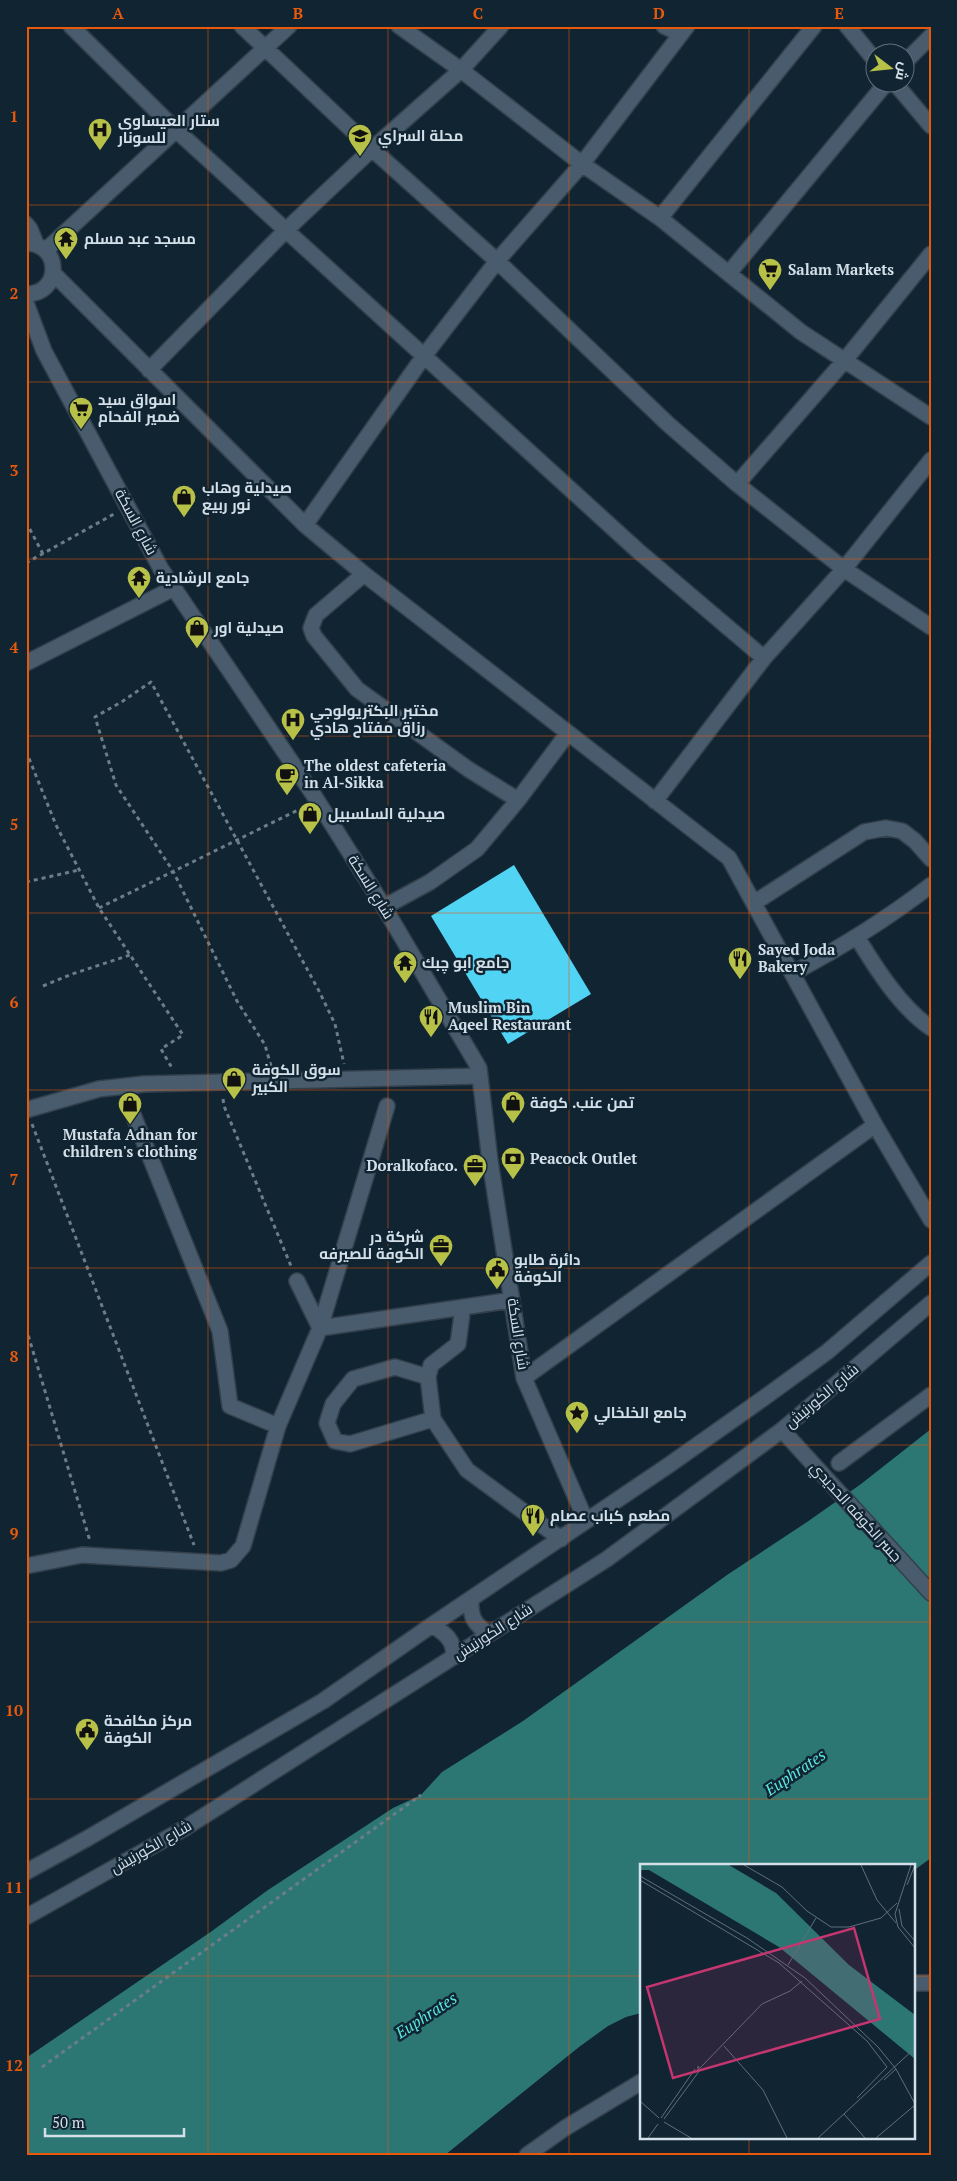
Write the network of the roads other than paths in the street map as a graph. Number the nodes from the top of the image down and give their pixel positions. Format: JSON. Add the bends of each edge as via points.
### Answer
{"nodes":[{"id":1,"x":72,"y":26,"type":"edge"},
{"id":2,"x":242,"y":26,"type":"edge"},
{"id":3,"x":288,"y":26,"type":"edge"},
{"id":4,"x":399,"y":26,"type":"edge"},
{"id":5,"x":501,"y":26,"type":"edge"},
{"id":6,"x":664,"y":26,"type":"edge"},
{"id":7,"x":814,"y":26,"type":"edge"},
{"id":8,"x":846,"y":26,"type":"edge"},
{"id":9,"x":684,"y":30,"type":"edge"},
{"id":10,"x":931,"y":36,"type":"edge"},
{"id":11,"x":266,"y":48,"type":"junction"},
{"id":12,"x":864,"y":48,"type":"edge"},
{"id":13,"x":914,"y":53,"type":"edge"},
{"id":14,"x":461,"y":70,"type":"junction"},
{"id":15,"x":879,"y":92,"type":"edge"},
{"id":16,"x":902,"y":92,"type":"edge"},
{"id":17,"x":931,"y":126,"type":"edge"},
{"id":18,"x":176,"y":130,"type":"junction"},
{"id":19,"x":372,"y":149,"type":"junction"},
{"id":20,"x":582,"y":164,"type":"junction"},
{"id":21,"x":660,"y":218,"type":"junction"},
{"id":22,"x":26,"y":224,"type":"edge"},
{"id":23,"x":286,"y":230,"type":"junction"},
{"id":24,"x":36,"y":246,"type":"edge"},
{"id":25,"x":931,"y":254,"type":"edge"},
{"id":26,"x":498,"y":261,"type":"junction"},
{"id":27,"x":53,"y":273,"type":"junction"},
{"id":28,"x":729,"y":273,"type":"junction"},
{"id":29,"x":26,"y":294,"type":"edge"},
{"id":30,"x":26,"y":303,"type":"edge"},
{"id":31,"x":424,"y":356,"type":"junction"},
{"id":32,"x":845,"y":360,"type":"junction"},
{"id":33,"x":149,"y":370,"type":"junction"},
{"id":34,"x":931,"y":417,"type":"edge"},
{"id":35,"x":931,"y":460,"type":"edge"},
{"id":36,"x":737,"y":484,"type":"junction"},
{"id":37,"x":304,"y":525,"type":"junction"},
{"id":38,"x":844,"y":569,"type":"junction"},
{"id":39,"x":364,"y":574,"type":"junction"},
{"id":40,"x":174,"y":588,"type":"junction"},
{"id":41,"x":931,"y":626,"type":"edge"},
{"id":42,"x":764,"y":658,"type":"junction"},
{"id":43,"x":26,"y":663,"type":"edge"},
{"id":44,"x":568,"y":733,"type":"junction"},
{"id":45,"x":518,"y":800,"type":"junction"},
{"id":46,"x":655,"y":801,"type":"junction"},
{"id":47,"x":931,"y":859,"type":"edge"},
{"id":48,"x":928,"y":891,"type":"edge"},
{"id":49,"x":754,"y":903,"type":"junction"},
{"id":50,"x":384,"y":907,"type":"junction"},
{"id":51,"x":857,"y":937,"type":"junction"},
{"id":52,"x":793,"y":973,"type":"junction"},
{"id":53,"x":931,"y":1028,"type":"edge"},
{"id":54,"x":480,"y":1076,"type":"junction"},
{"id":55,"x":387,"y":1106,"type":"dead end"},
{"id":56,"x":130,"y":1107,"type":"dead end"},
{"id":57,"x":27,"y":1110,"type":"edge"},
{"id":58,"x":875,"y":1125,"type":"junction"},
{"id":59,"x":931,"y":1220,"type":"edge"},
{"id":60,"x":931,"y":1263,"type":"edge"},
{"id":61,"x":297,"y":1281,"type":"road end"},
{"id":62,"x":512,"y":1300,"type":"junction"},
{"id":63,"x":931,"y":1303,"type":"edge"},
{"id":64,"x":463,"y":1307,"type":"junction"},
{"id":65,"x":320,"y":1328,"type":"junction"},
{"id":66,"x":428,"y":1377,"type":"junction"},
{"id":67,"x":524,"y":1378,"type":"junction"},
{"id":68,"x":931,"y":1395,"type":"edge"},
{"id":69,"x":433,"y":1419,"type":"junction"},
{"id":70,"x":278,"y":1426,"type":"junction"},
{"id":71,"x":782,"y":1430,"type":"junction"},
{"id":72,"x":839,"y":1463,"type":"dead end"},
{"id":73,"x":586,"y":1522,"type":"junction"},
{"id":74,"x":561,"y":1539,"type":"junction"},
{"id":75,"x":26,"y":1566,"type":"edge"},
{"id":76,"x":931,"y":1594,"type":"edge"},
{"id":77,"x":471,"y":1599,"type":"junction"},
{"id":78,"x":432,"y":1625,"type":"junction"},
{"id":79,"x":489,"y":1634,"type":"junction"},
{"id":80,"x":454,"y":1657,"type":"junction"},
{"id":81,"x":26,"y":1872,"type":"edge"},
{"id":82,"x":26,"y":1917,"type":"edge"},
{"id":83,"x":914,"y":1983,"type":"edge"},
{"id":84,"x":931,"y":1983,"type":"edge"},
{"id":85,"x":640,"y":2083,"type":"edge"},
{"id":86,"x":526,"y":2155,"type":"edge"}],
"edges":[{"from":1,"to":18,"type":"street"},
{"from":2,"to":11,"type":"street"},
{"from":3,"to":11,"type":"street"},
{"from":4,"to":14,"type":"street"},
{"from":5,"to":14,"type":"street"},
{"from":6,"to":9,"type":"street"},
{"from":7,"to":21,"type":"street"},
{"from":8,"to":12,"type":"street"},
{"from":9,"to":20,"type":"street"},
{"from":10,"to":13,"type":"street"},
{"from":11,"to":18,"type":"street"},
{"from":11,"to":19,"type":"street"},
{"from":14,"to":19,"type":"street"},
{"from":14,"to":20,"type":"street"},
{"from":15,"to":28,"type":"street"},
{"from":16,"to":17,"type":"street"},
{"from":18,"to":23,"type":"street"},
{"from":18,"to":24,"type":"street"},
{"from":19,"to":23,"type":"street"},
{"from":19,"to":26,"type":"street"},
{"from":20,"to":21,"type":"street"},
{"from":20,"to":26,"type":"street"},
{"from":21,"to":28,"type":"street"},
{"from":22,"to":24,"type":"street"},
{"from":23,"to":31,"type":"street"},
{"from":23,"to":33,"type":"street"},
{"from":24,"to":27,"type":"street","via":[[51,257]]},
{"from":25,"to":32,"type":"street"},
{"from":26,"to":31,"type":"street"},
{"from":26,"to":36,"type":"street","via":[[668,424]]},
{"from":27,"to":29,"type":"street","via":[[45,287]]},
{"from":27,"to":33,"type":"street"},
{"from":28,"to":32,"type":"street","via":[[801,332]]},
{"from":30,"to":40,"type":"street","name":"شارع السكة","via":[[44,351]]},
{"from":31,"to":37,"type":"street"},
{"from":31,"to":42,"type":"street","via":[[637,550]]},
{"from":32,"to":34,"type":"street"},
{"from":32,"to":36,"type":"street"},
{"from":33,"to":37,"type":"street"},
{"from":35,"to":38,"type":"street"},
{"from":36,"to":38,"type":"street"},
{"from":37,"to":39,"type":"street"},
{"from":38,"to":41,"type":"street"},
{"from":38,"to":42,"type":"street"},
{"from":39,"to":44,"type":"street"},
{"from":39,"to":45,"type":"street","via":[[316,615],[311,628],[314,636],[357,689],[468,770]]},
{"from":40,"to":43,"type":"street"},
{"from":40,"to":50,"type":"street","name":"شارع السكة","via":[[317,800]]},
{"from":42,"to":46,"type":"street"},
{"from":44,"to":45,"type":"street"},
{"from":44,"to":46,"type":"street"},
{"from":45,"to":50,"type":"street","via":[[477,849],[430,882]]},
{"from":46,"to":49,"type":"street","via":[[729,858]]},
{"from":47,"to":49,"type":"street","via":[[902,831],[886,828],[864,832]]},
{"from":48,"to":51,"type":"street"},
{"from":49,"to":52,"type":"street"},
{"from":50,"to":54,"type":"street","name":"شارع السكة","via":[[480,1068]]},
{"from":51,"to":52,"type":"street"},
{"from":51,"to":53,"type":"street","via":[[892,989]]},
{"from":52,"to":58,"type":"street"},
{"from":54,"to":57,"type":"street","via":[[144,1084],[99,1089]]},
{"from":54,"to":62,"type":"street","name":"شارع السكة"},
{"from":55,"to":65,"type":"street"},
{"from":56,"to":70,"type":"street","via":[[220,1331],[230,1406]]},
{"from":58,"to":59,"type":"street"},
{"from":58,"to":67,"type":"street"},
{"from":60,"to":73,"type":"street","name":"شارع الكورنيش","via":[[827,1352]]},
{"from":61,"to":65,"type":"street"},
{"from":62,"to":64,"type":"street"},
{"from":62,"to":67,"type":"street","name":"شارع السكة"},
{"from":63,"to":71,"type":"street","name":"شارع الكورنيش"},
{"from":64,"to":65,"type":"street"},
{"from":64,"to":66,"type":"street","via":[[458,1344],[431,1365]]},
{"from":65,"to":70,"type":"street"},
{"from":66,"to":69,"type":"street"},
{"from":66,"to":69,"type":"street","via":[[395,1367],[353,1379],[332,1404],[327,1423],[335,1441],[350,1444]]},
{"from":67,"to":73,"type":"street","name":"شارع السكة"},
{"from":68,"to":72,"type":"street"},
{"from":69,"to":74,"type":"street","via":[[467,1470]]},
{"from":70,"to":75,"type":"street","via":[[243,1546],[230,1560],[221,1563],[82,1555]]},
{"from":71,"to":76,"type":"street","name":"جسر الکوفه الحديدي"},
{"from":71,"to":79,"type":"street","name":"شارع الكورنيش","via":[[607,1559]]},
{"from":73,"to":74,"type":"street","name":"شارع الكورنيش"},
{"from":74,"to":77,"type":"street","name":"شارع الكورنيش"},
{"from":77,"to":78,"type":"street","name":"شارع الكورنيش"},
{"from":77,"to":79,"type":"street","via":[[473,1620]]},
{"from":78,"to":80,"type":"street","via":[[450,1639]]},
{"from":78,"to":81,"type":"street","name":"شارع الكورنيش","via":[[323,1701]]},
{"from":79,"to":80,"type":"street","name":"شارع الكورنيش"},
{"from":80,"to":82,"type":"street","name":"شارع الكورنيش","via":[[185,1828]]},
{"from":83,"to":84,"type":"street"},
{"from":85,"to":86,"type":"street"}]}
